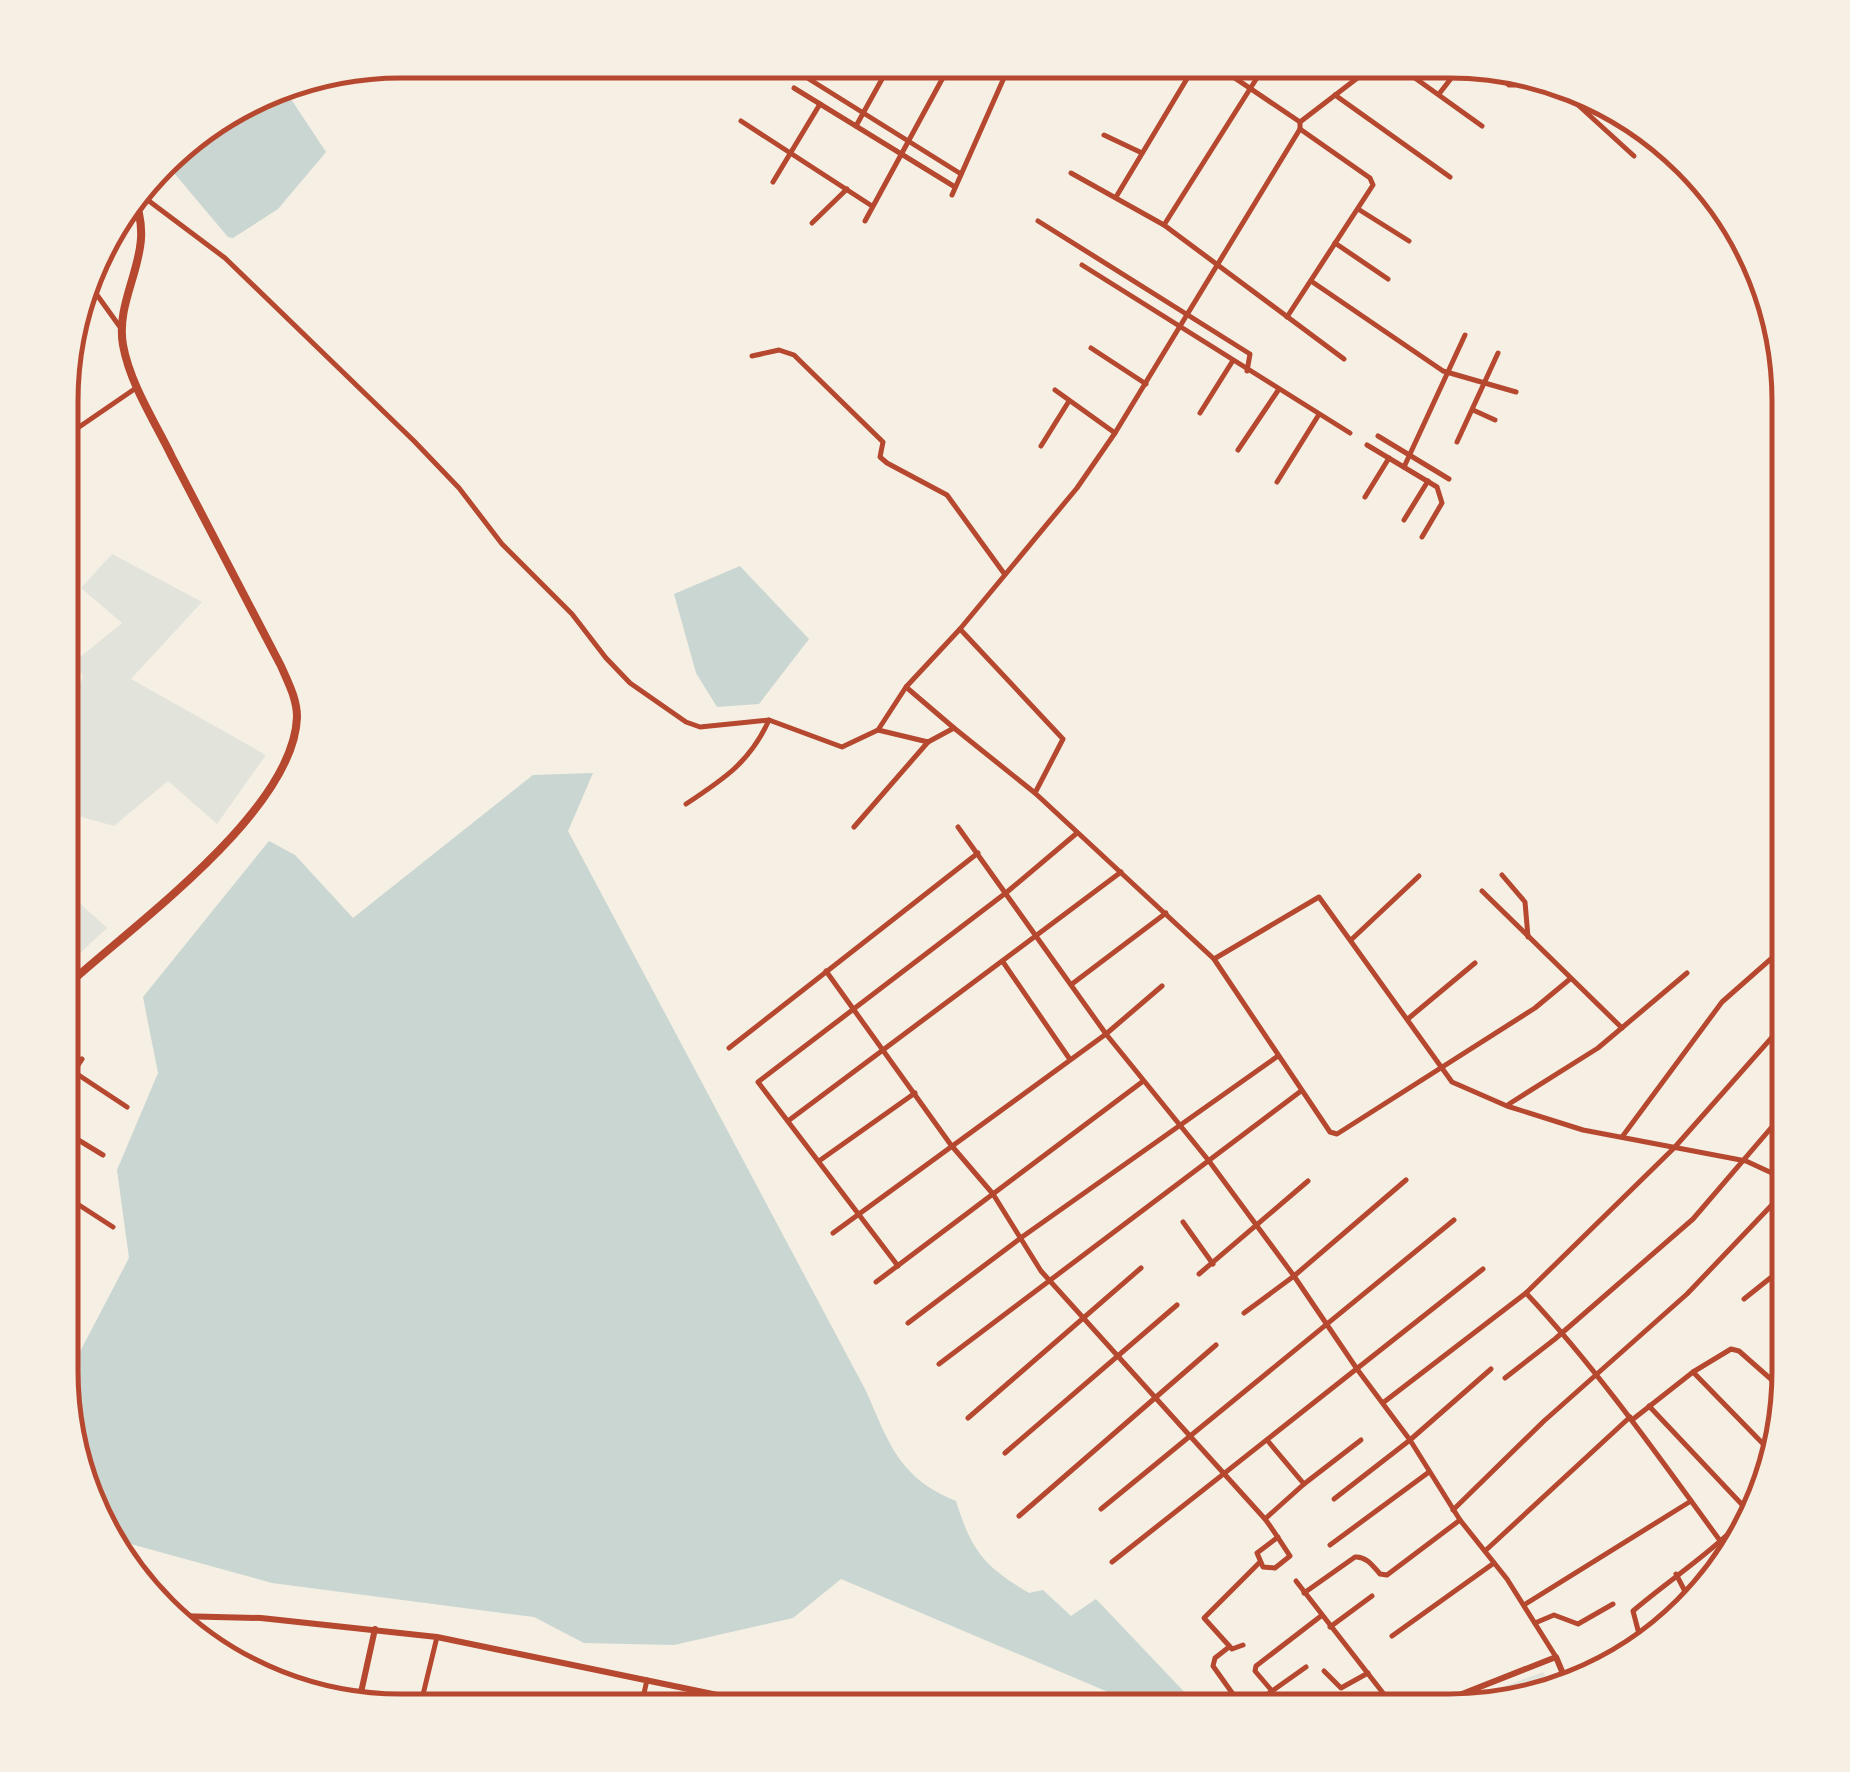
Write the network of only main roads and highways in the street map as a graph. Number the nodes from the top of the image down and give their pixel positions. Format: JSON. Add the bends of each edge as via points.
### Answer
{"nodes":[{"id":1,"x":140,"y":211,"type":"edge"},
{"id":2,"x":78,"y":977,"type":"edge"}],
"edges":[{"from":1,"to":2,"type":"main road","via":[[142,246],[122,328],[126,356],[282,666],[297,716],[280,772],[253,813]]}]}
